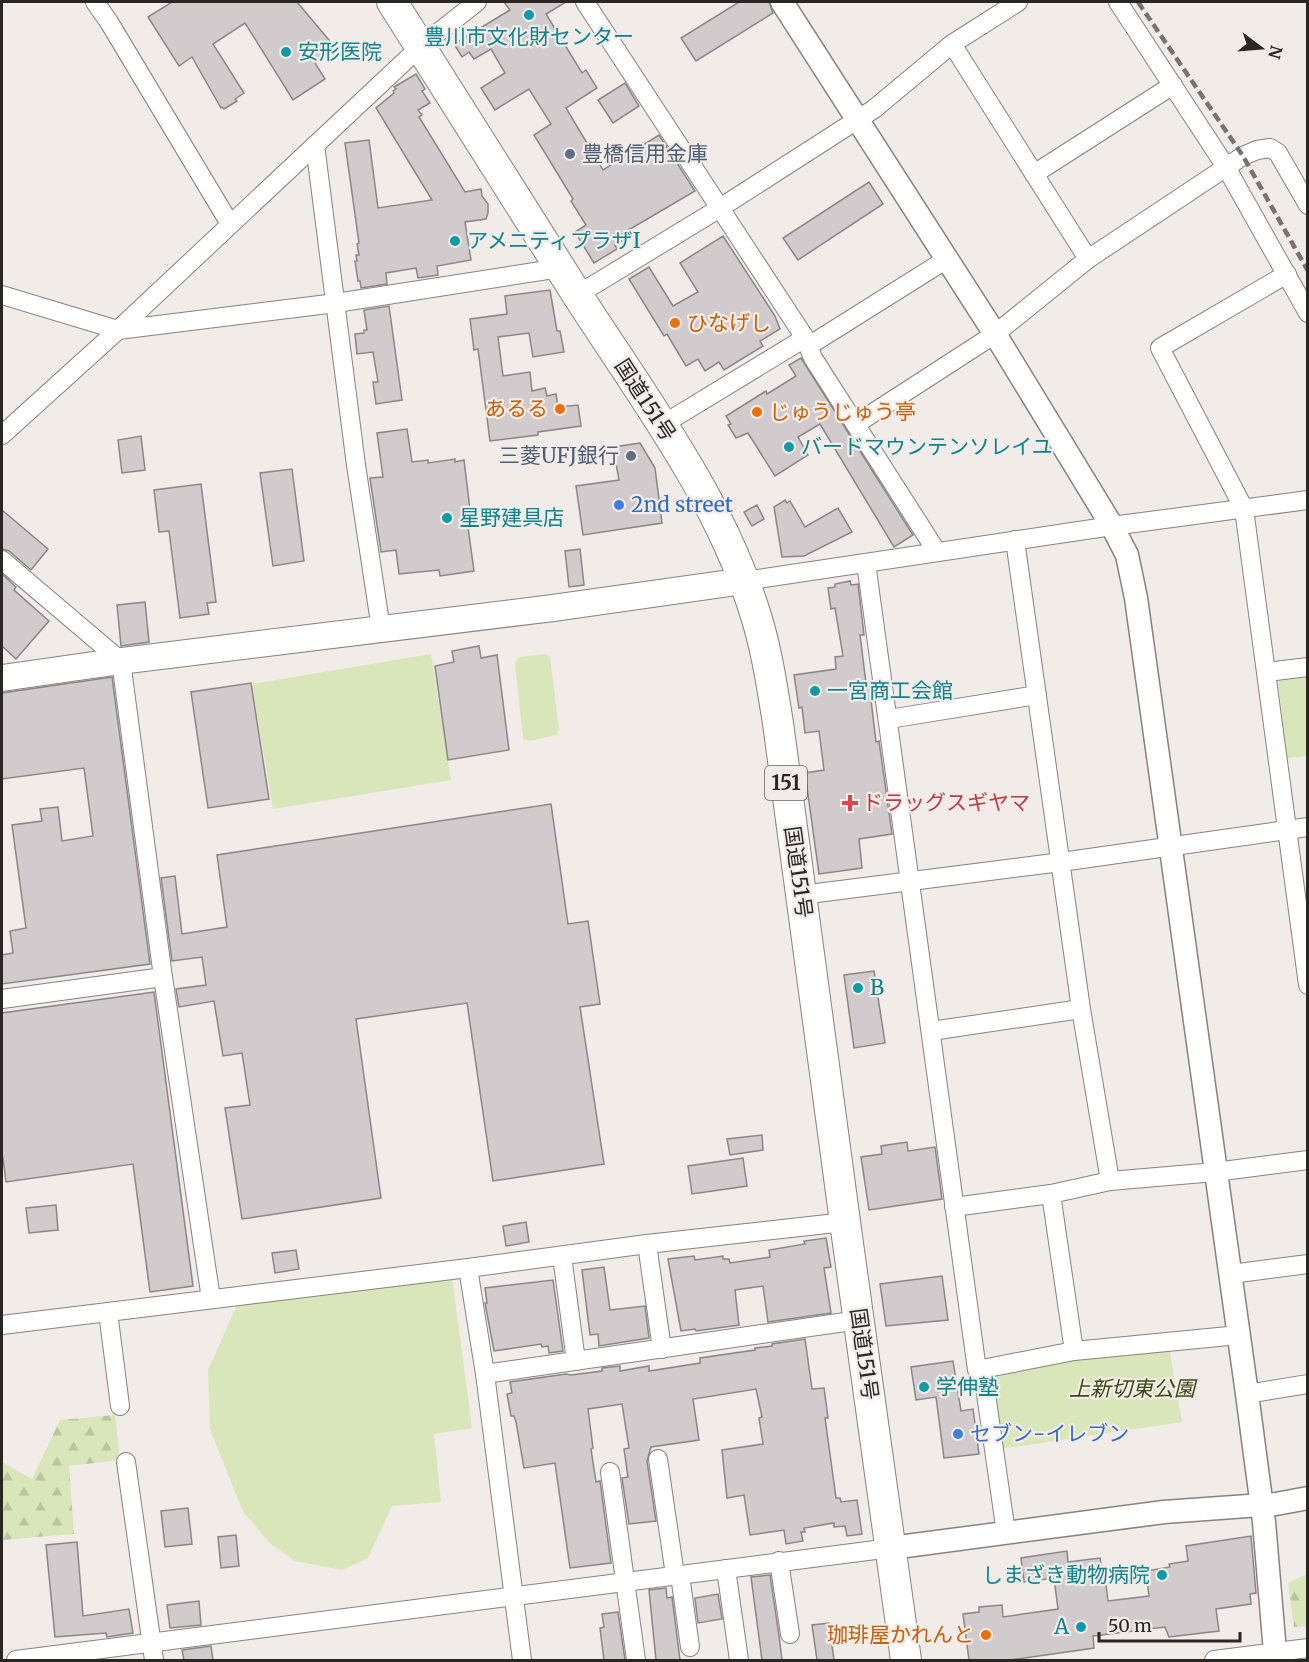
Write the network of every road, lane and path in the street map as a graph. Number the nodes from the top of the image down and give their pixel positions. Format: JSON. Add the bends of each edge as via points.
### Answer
{"nodes":[{"id":1,"x":95,"y":2,"type":"edge"},
{"id":2,"x":392,"y":2,"type":"edge"},
{"id":3,"x":477,"y":2,"type":"edge"},
{"id":4,"x":585,"y":2,"type":"edge"},
{"id":5,"x":782,"y":2,"type":"edge"},
{"id":6,"x":1018,"y":2,"type":"edge"},
{"id":7,"x":1118,"y":2,"type":"edge"},
{"id":8,"x":952,"y":44,"type":"junction"},
{"id":9,"x":421,"y":46,"type":"junction"},
{"id":10,"x":1173,"y":85,"type":"junction"},
{"id":11,"x":857,"y":119,"type":"junction"},
{"id":12,"x":315,"y":145,"type":"junction"},
{"id":13,"x":1226,"y":167,"type":"junction"},
{"id":14,"x":1034,"y":174,"type":"junction"},
{"id":15,"x":1308,"y":205,"type":"edge"},
{"id":16,"x":720,"y":208,"type":"junction"},
{"id":17,"x":230,"y":224,"type":"junction"},
{"id":18,"x":947,"y":259,"type":"junction"},
{"id":19,"x":1088,"y":259,"type":"junction"},
{"id":20,"x":560,"y":268,"type":"junction"},
{"id":21,"x":1287,"y":274,"type":"junction"},
{"id":22,"x":2,"y":295,"type":"edge"},
{"id":23,"x":577,"y":295,"type":"junction"},
{"id":24,"x":336,"y":303,"type":"junction"},
{"id":25,"x":1308,"y":313,"type":"edge"},
{"id":26,"x":118,"y":330,"type":"junction"},
{"id":27,"x":995,"y":334,"type":"junction"},
{"id":28,"x":808,"y":342,"type":"junction"},
{"id":29,"x":856,"y":424,"type":"junction"},
{"id":30,"x":662,"y":425,"type":"junction"},
{"id":31,"x":2,"y":435,"type":"edge"},
{"id":32,"x":1308,"y":500,"type":"edge"},
{"id":33,"x":1244,"y":509,"type":"junction"},
{"id":34,"x":1112,"y":526,"type":"junction"},
{"id":35,"x":1015,"y":540,"type":"junction"},
{"id":36,"x":937,"y":552,"type":"junction"},
{"id":37,"x":2,"y":560,"type":"edge"},
{"id":38,"x":866,"y":563,"type":"junction"},
{"id":39,"x":744,"y":581,"type":"junction"},
{"id":40,"x":381,"y":629,"type":"junction"},
{"id":41,"x":121,"y":661,"type":"junction"},
{"id":42,"x":1308,"y":667,"type":"edge"},
{"id":43,"x":1267,"y":672,"type":"junction"},
{"id":44,"x":2,"y":678,"type":"edge"},
{"id":45,"x":1037,"y":695,"type":"junction"},
{"id":46,"x":889,"y":719,"type":"junction"},
{"id":47,"x":1308,"y":827,"type":"edge"},
{"id":48,"x":1286,"y":830,"type":"junction"},
{"id":49,"x":1170,"y":847,"type":"junction"},
{"id":50,"x":1061,"y":862,"type":"junction"},
{"id":51,"x":912,"y":881,"type":"junction"},
{"id":52,"x":801,"y":895,"type":"junction"},
{"id":53,"x":163,"y":977,"type":"junction"},
{"id":54,"x":1308,"y":985,"type":"edge"},
{"id":55,"x":2,"y":999,"type":"edge"},
{"id":56,"x":1081,"y":1009,"type":"junction"},
{"id":57,"x":931,"y":1031,"type":"junction"},
{"id":58,"x":1308,"y":1160,"type":"edge"},
{"id":59,"x":1215,"y":1172,"type":"junction"},
{"id":60,"x":1110,"y":1181,"type":"junction"},
{"id":61,"x":1050,"y":1194,"type":"junction"},
{"id":62,"x":954,"y":1207,"type":"junction"},
{"id":63,"x":845,"y":1222,"type":"junction"},
{"id":64,"x":647,"y":1244,"type":"junction"},
{"id":65,"x":562,"y":1256,"type":"junction"},
{"id":66,"x":1308,"y":1264,"type":"edge"},
{"id":67,"x":468,"y":1268,"type":"junction"},
{"id":68,"x":1231,"y":1274,"type":"junction"},
{"id":69,"x":211,"y":1299,"type":"junction"},
{"id":70,"x":108,"y":1312,"type":"junction"},
{"id":71,"x":859,"y":1320,"type":"junction"},
{"id":72,"x":2,"y":1325,"type":"edge"},
{"id":73,"x":1239,"y":1335,"type":"junction"},
{"id":74,"x":662,"y":1349,"type":"junction"},
{"id":75,"x":1074,"y":1351,"type":"junction"},
{"id":76,"x":576,"y":1361,"type":"junction"},
{"id":77,"x":485,"y":1374,"type":"junction"},
{"id":78,"x":984,"y":1380,"type":"dead end"},
{"id":79,"x":1308,"y":1384,"type":"edge"},
{"id":80,"x":1247,"y":1394,"type":"junction"},
{"id":81,"x":120,"y":1406,"type":"dead end"},
{"id":82,"x":658,"y":1459,"type":"dead end"},
{"id":83,"x":126,"y":1462,"type":"dead end"},
{"id":84,"x":610,"y":1472,"type":"dead end"},
{"id":85,"x":1308,"y":1498,"type":"edge"},
{"id":86,"x":1262,"y":1505,"type":"junction"},
{"id":87,"x":1006,"y":1533,"type":"junction"},
{"id":88,"x":891,"y":1548,"type":"junction"},
{"id":89,"x":779,"y":1561,"type":"junction"},
{"id":90,"x":726,"y":1569,"type":"junction"},
{"id":91,"x":678,"y":1575,"type":"junction"},
{"id":92,"x":626,"y":1582,"type":"junction"},
{"id":93,"x":513,"y":1597,"type":"junction"},
{"id":94,"x":790,"y":1634,"type":"dead end"},
{"id":95,"x":690,"y":1647,"type":"dead end"},
{"id":96,"x":1308,"y":1648,"type":"edge"},
{"id":97,"x":153,"y":1652,"type":"edge"},
{"id":98,"x":1275,"y":1652,"type":"junction"},
{"id":99,"x":16,"y":1660,"type":"edge"},
{"id":100,"x":522,"y":1660,"type":"edge"},
{"id":101,"x":636,"y":1660,"type":"edge"},
{"id":102,"x":739,"y":1660,"type":"edge"},
{"id":103,"x":906,"y":1660,"type":"edge"},
{"id":104,"x":1214,"y":1660,"type":"edge"}],
"edges":[{"from":1,"to":17,"type":"street"},
{"from":2,"to":9,"type":"highway","name":"国道151号","number":"151"},
{"from":3,"to":9,"type":"street"},
{"from":4,"to":16,"type":"street"},
{"from":5,"to":11,"type":"street"},
{"from":6,"to":8,"type":"street"},
{"from":7,"to":10,"type":"street"},
{"from":8,"to":11,"type":"street"},
{"from":8,"to":14,"type":"street"},
{"from":9,"to":12,"type":"street"},
{"from":9,"to":20,"type":"highway","name":"国道151号","number":"151"},
{"from":10,"to":13,"type":"street"},
{"from":10,"to":14,"type":"street"},
{"from":11,"to":16,"type":"street"},
{"from":11,"to":18,"type":"street"},
{"from":12,"to":17,"type":"street"},
{"from":12,"to":24,"type":"street"},
{"from":13,"to":15,"type":"street","via":[[1257,150],[1270,148],[1278,153]]},
{"from":13,"to":19,"type":"street"},
{"from":13,"to":21,"type":"street"},
{"from":14,"to":19,"type":"street"},
{"from":16,"to":23,"type":"street"},
{"from":16,"to":28,"type":"street"},
{"from":17,"to":26,"type":"street"},
{"from":18,"to":27,"type":"street"},
{"from":18,"to":28,"type":"street"},
{"from":19,"to":27,"type":"street"},
{"from":20,"to":23,"type":"highway","name":"国道151号","number":"151"},
{"from":20,"to":24,"type":"street"},
{"from":21,"to":25,"type":"street"},
{"from":21,"to":33,"type":"street","via":[[1160,348]]},
{"from":22,"to":26,"type":"street"},
{"from":23,"to":30,"type":"highway","name":"国道151号","number":"151"},
{"from":24,"to":26,"type":"street"},
{"from":24,"to":40,"type":"street"},
{"from":26,"to":31,"type":"street"},
{"from":27,"to":29,"type":"street"},
{"from":27,"to":34,"type":"street"},
{"from":28,"to":29,"type":"street","via":[[813,358]]},
{"from":28,"to":30,"type":"street"},
{"from":29,"to":36,"type":"street"},
{"from":30,"to":39,"type":"highway","name":"国道151号","number":"151","via":[[725,536]]},
{"from":32,"to":33,"type":"street"},
{"from":33,"to":34,"type":"street"},
{"from":33,"to":43,"type":"street"},
{"from":34,"to":35,"type":"street"},
{"from":34,"to":49,"type":"street","via":[[1127,555],[1136,598]]},
{"from":35,"to":36,"type":"street"},
{"from":35,"to":45,"type":"street"},
{"from":36,"to":38,"type":"street"},
{"from":37,"to":41,"type":"street"},
{"from":38,"to":39,"type":"street"},
{"from":38,"to":46,"type":"street"},
{"from":39,"to":40,"type":"main road"},
{"from":39,"to":52,"type":"highway","name":"国道151号","number":"151","via":[[768,662]]},
{"from":40,"to":41,"type":"main road"},
{"from":41,"to":44,"type":"main road"},
{"from":41,"to":53,"type":"street"},
{"from":42,"to":43,"type":"street"},
{"from":43,"to":48,"type":"street"},
{"from":45,"to":46,"type":"street"},
{"from":45,"to":50,"type":"street"},
{"from":46,"to":51,"type":"street"},
{"from":47,"to":48,"type":"street"},
{"from":48,"to":49,"type":"street"},
{"from":48,"to":54,"type":"street"},
{"from":49,"to":50,"type":"street"},
{"from":49,"to":59,"type":"street"},
{"from":50,"to":51,"type":"street"},
{"from":50,"to":56,"type":"street"},
{"from":51,"to":52,"type":"street"},
{"from":51,"to":57,"type":"street"},
{"from":52,"to":63,"type":"highway","name":"国道151号","number":"151"},
{"from":53,"to":55,"type":"street"},
{"from":53,"to":69,"type":"street"},
{"from":56,"to":57,"type":"street"},
{"from":56,"to":60,"type":"street"},
{"from":57,"to":62,"type":"street"},
{"from":58,"to":59,"type":"street"},
{"from":59,"to":60,"type":"street"},
{"from":59,"to":68,"type":"street"},
{"from":60,"to":61,"type":"street"},
{"from":61,"to":62,"type":"street"},
{"from":61,"to":75,"type":"street"},
{"from":62,"to":75,"type":"street","via":[[977,1370]]},
{"from":63,"to":64,"type":"street"},
{"from":63,"to":71,"type":"highway","name":"国道151号","number":"151"},
{"from":64,"to":65,"type":"street"},
{"from":64,"to":74,"type":"street"},
{"from":65,"to":67,"type":"street"},
{"from":65,"to":76,"type":"street"},
{"from":66,"to":68,"type":"street"},
{"from":67,"to":69,"type":"street"},
{"from":67,"to":77,"type":"street"},
{"from":68,"to":73,"type":"street"},
{"from":69,"to":70,"type":"street"},
{"from":70,"to":72,"type":"street"},
{"from":70,"to":81,"type":"street"},
{"from":71,"to":74,"type":"street"},
{"from":71,"to":88,"type":"highway","name":"国道151号","number":"151"},
{"from":73,"to":75,"type":"street"},
{"from":73,"to":80,"type":"street"},
{"from":74,"to":76,"type":"street"},
{"from":76,"to":77,"type":"street"},
{"from":77,"to":93,"type":"street"},
{"from":78,"to":87,"type":"street"},
{"from":79,"to":80,"type":"street"},
{"from":80,"to":86,"type":"street"},
{"from":82,"to":91,"type":"street"},
{"from":83,"to":97,"type":"street"},
{"from":84,"to":92,"type":"street"},
{"from":85,"to":86,"type":"street"},
{"from":86,"to":87,"type":"street","via":[[1164,1512]]},
{"from":86,"to":98,"type":"street"},
{"from":87,"to":88,"type":"street"},
{"from":88,"to":89,"type":"street"},
{"from":88,"to":103,"type":"highway","name":"国道151号","number":"151"},
{"from":89,"to":90,"type":"street"},
{"from":89,"to":94,"type":"street"},
{"from":90,"to":91,"type":"street"},
{"from":90,"to":102,"type":"street"},
{"from":91,"to":92,"type":"street"},
{"from":91,"to":95,"type":"street"},
{"from":92,"to":93,"type":"street"},
{"from":92,"to":101,"type":"street"},
{"from":93,"to":97,"type":"street"},
{"from":93,"to":100,"type":"street"},
{"from":96,"to":98,"type":"street"},
{"from":97,"to":99,"type":"street"},
{"from":98,"to":104,"type":"street"}]}
